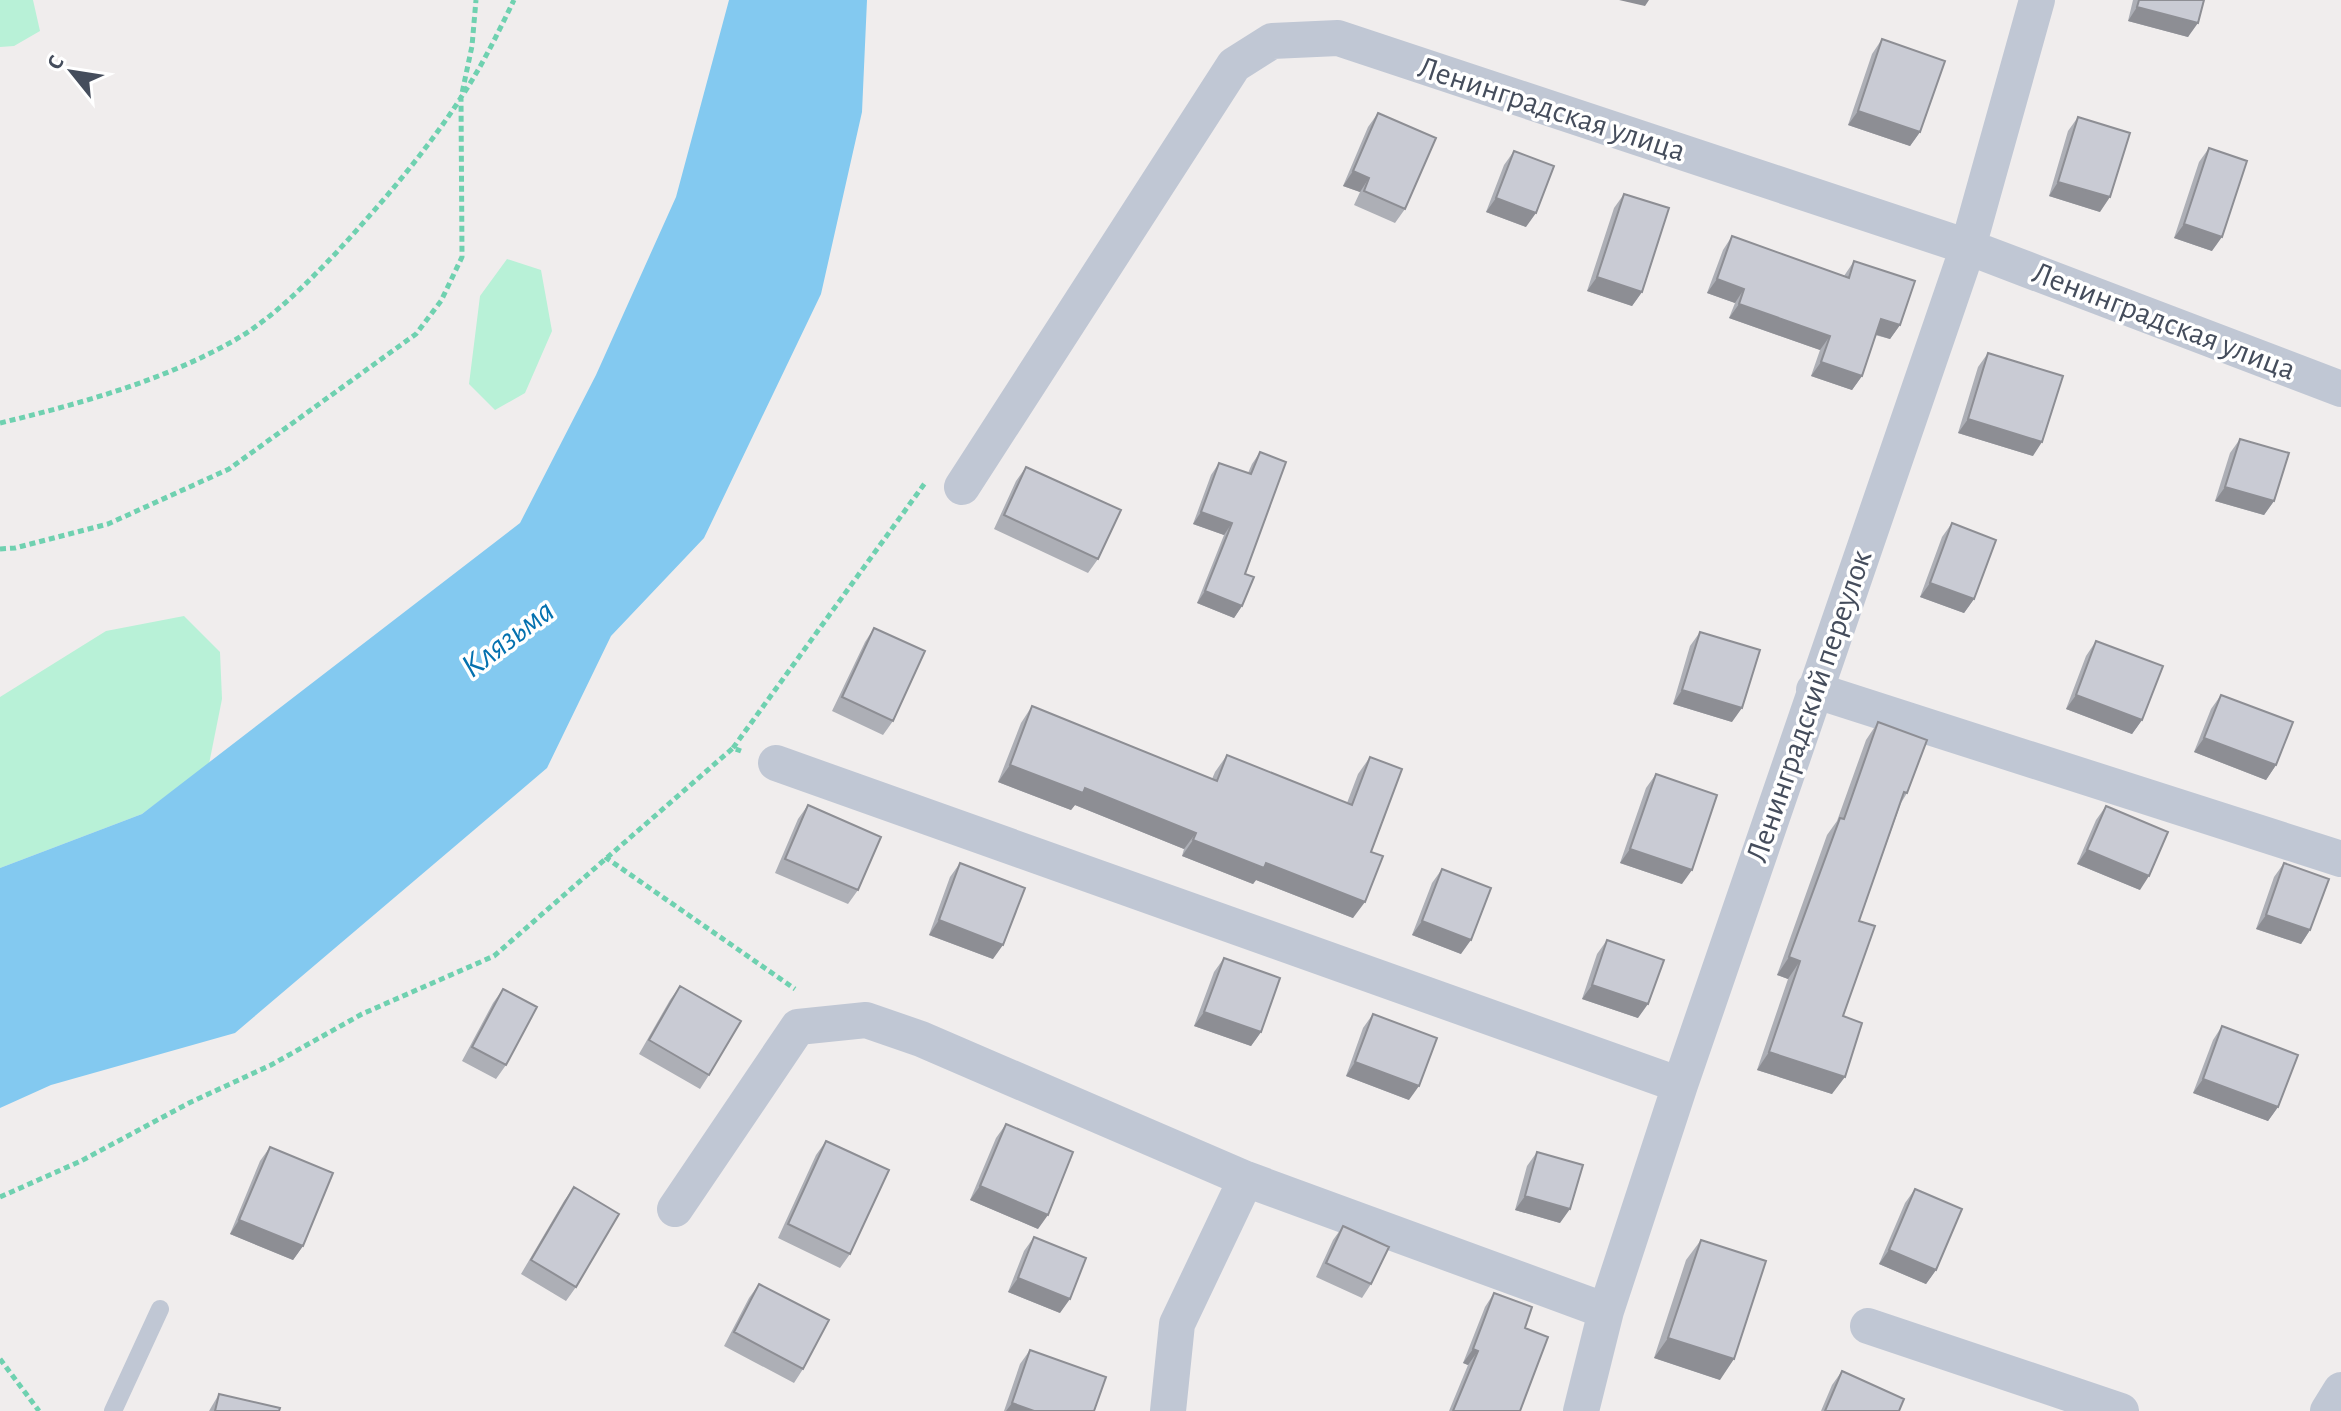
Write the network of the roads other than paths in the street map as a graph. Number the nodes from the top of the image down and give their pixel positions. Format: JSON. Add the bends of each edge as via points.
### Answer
{"nodes":[{"id":1,"x":2037,"y":0,"type":"edge"},
{"id":2,"x":1968,"y":247,"type":"junction"},
{"id":3,"x":2341,"y":389,"type":"edge"},
{"id":4,"x":962,"y":487,"type":"road end"},
{"id":5,"x":1814,"y":690,"type":"junction"},
{"id":6,"x":776,"y":763,"type":"road end"},
{"id":7,"x":2341,"y":859,"type":"edge"},
{"id":8,"x":1680,"y":1085,"type":"junction"},
{"id":9,"x":1246,"y":1179,"type":"junction"},
{"id":10,"x":675,"y":1209,"type":"dead end"},
{"id":11,"x":160,"y":1309,"type":"dead end"},
{"id":12,"x":1606,"y":1311,"type":"junction"},
{"id":13,"x":1868,"y":1326,"type":"dead end"},
{"id":14,"x":2341,"y":1390,"type":"edge"},
{"id":15,"x":113,"y":1411,"type":"edge"},
{"id":16,"x":1168,"y":1411,"type":"edge"},
{"id":17,"x":1581,"y":1411,"type":"edge"},
{"id":18,"x":2121,"y":1411,"type":"edge"},
{"id":19,"x":2328,"y":1411,"type":"edge"}],
"edges":[{"from":1,"to":2,"type":"street","name":"Ленинградский переулок"},
{"from":2,"to":3,"type":"street","name":"Ленинградская улица"},
{"from":2,"to":4,"type":"street","name":"Ленинградская улица","via":[[1338,38],[1272,41],[1234,65]]},
{"from":2,"to":5,"type":"street","name":"Ленинградский переулок"},
{"from":5,"to":7,"type":"street"},
{"from":5,"to":8,"type":"street","name":"Ленинградский переулок"},
{"from":6,"to":8,"type":"street"},
{"from":8,"to":12,"type":"street","name":"Ленинградский переулок"},
{"from":9,"to":10,"type":"street","via":[[866,1020],[798,1027]]},
{"from":9,"to":12,"type":"street"},
{"from":9,"to":16,"type":"street","via":[[1177,1324]]},
{"from":11,"to":15,"type":"lane"},
{"from":12,"to":17,"type":"street","name":"Ленинградский переулок"},
{"from":13,"to":18,"type":"street"},
{"from":14,"to":19,"type":"street"}]}
